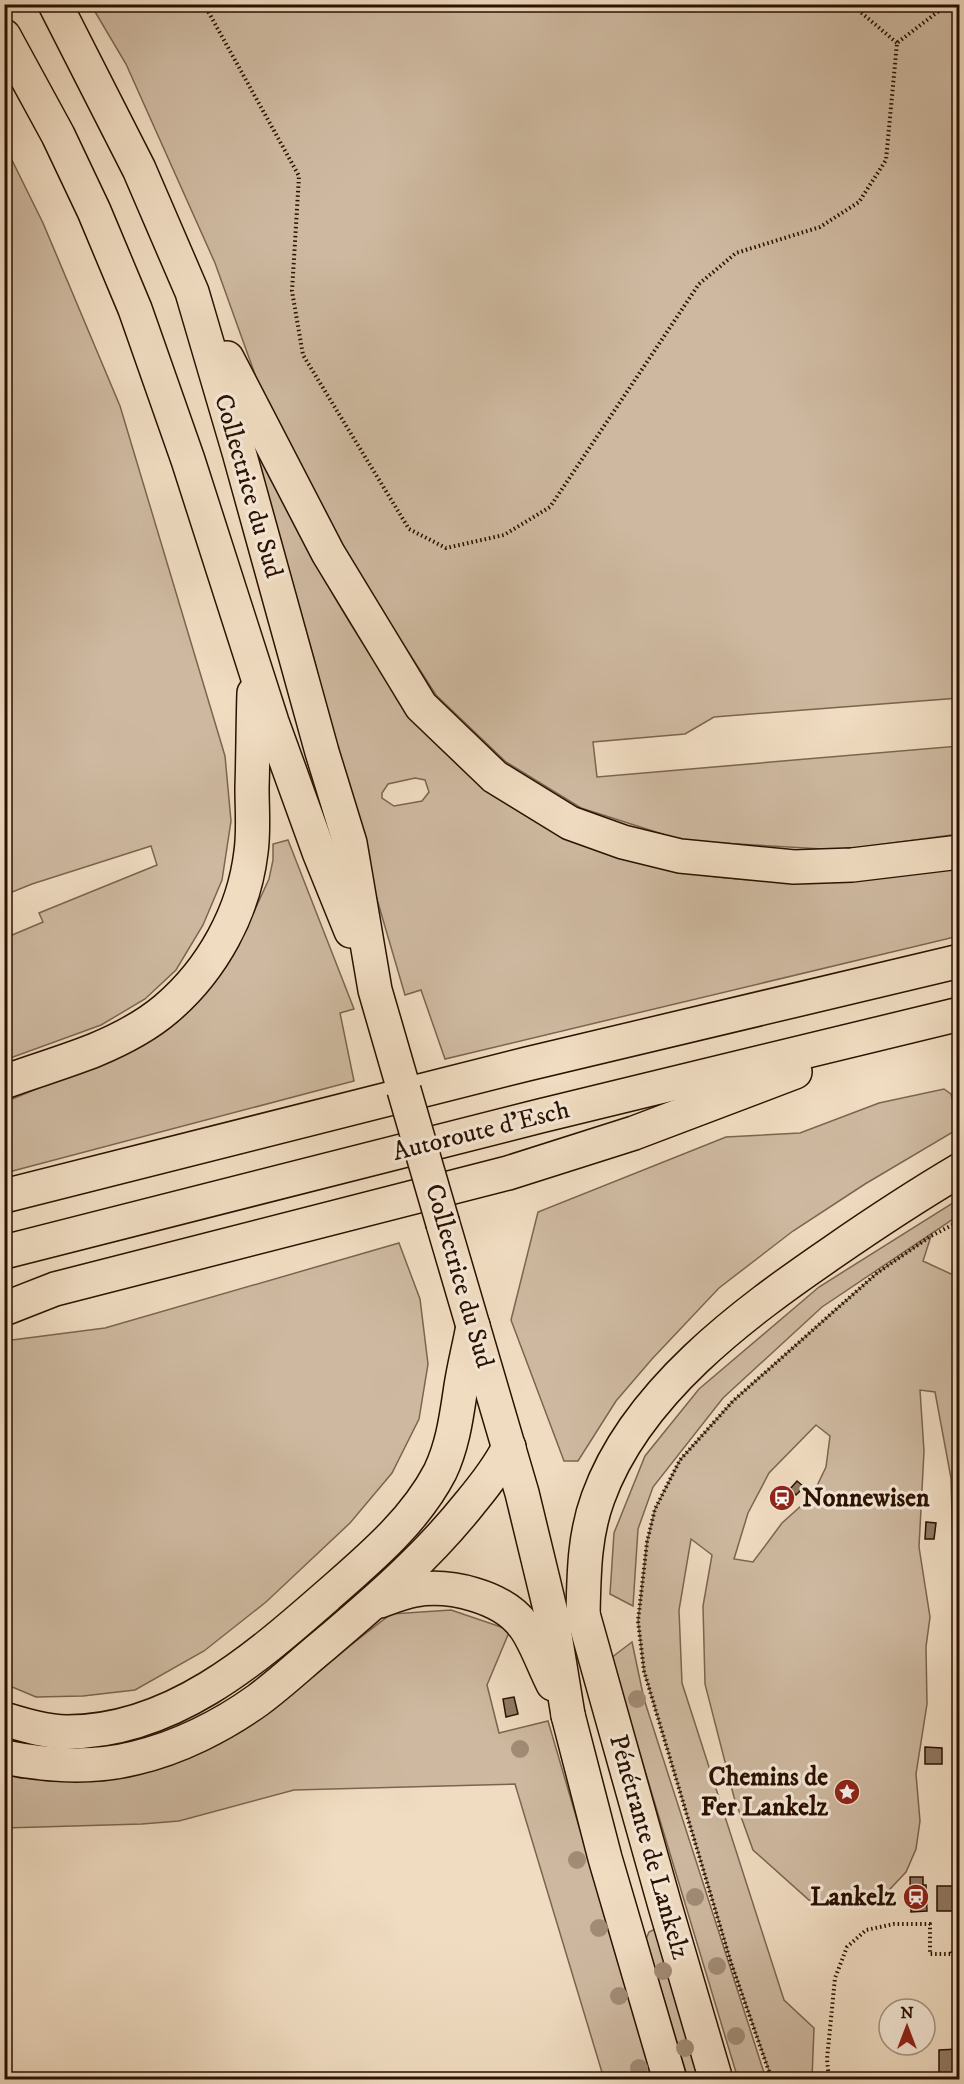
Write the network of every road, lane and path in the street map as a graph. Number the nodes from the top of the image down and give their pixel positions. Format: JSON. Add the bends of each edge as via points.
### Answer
{"nodes":[{"id":1,"x":55,"y":4,"type":"edge"},
{"id":2,"x":204,"y":4,"type":"edge"},
{"id":3,"x":851,"y":4,"type":"edge"},
{"id":4,"x":948,"y":4,"type":"edge"},
{"id":5,"x":4,"y":36,"type":"edge"},
{"id":6,"x":897,"y":43,"type":"junction"},
{"id":7,"x":192,"y":292,"type":"junction"},
{"id":8,"x":254,"y":666,"type":"junction"},
{"id":9,"x":960,"y":852,"type":"edge"},
{"id":10,"x":960,"y":961,"type":"edge"},
{"id":11,"x":379,"y":1003,"type":"junction"},
{"id":12,"x":960,"y":1014,"type":"edge"},
{"id":13,"x":924,"y":1022,"type":"junction"},
{"id":14,"x":4,"y":1082,"type":"edge"},
{"id":15,"x":960,"y":1170,"type":"edge"},
{"id":16,"x":4,"y":1196,"type":"edge"},
{"id":17,"x":960,"y":1221,"type":"edge"},
{"id":18,"x":4,"y":1252,"type":"edge"},
{"id":19,"x":4,"y":1309,"type":"edge"},
{"id":20,"x":473,"y":1326,"type":"junction"},
{"id":21,"x":509,"y":1447,"type":"junction"},
{"id":22,"x":522,"y":1493,"type":"junction"},
{"id":23,"x":375,"y":1602,"type":"junction"},
{"id":24,"x":583,"y":1614,"type":"junction"},
{"id":25,"x":568,"y":1715,"type":"junction"},
{"id":26,"x":4,"y":1719,"type":"edge"},
{"id":27,"x":4,"y":1757,"type":"edge"},
{"id":28,"x":951,"y":1949,"type":"dead end"},
{"id":29,"x":670,"y":2079,"type":"edge"},
{"id":30,"x":716,"y":2079,"type":"edge"},
{"id":31,"x":772,"y":2079,"type":"edge"},
{"id":32,"x":829,"y":2079,"type":"edge"}],
"edges":[{"from":1,"to":7,"type":"main road","name":"Collectrice du Sud","via":[[139,169]]},
{"from":2,"to":6,"type":"path","via":[[299,176],[292,291],[303,355],[409,529],[446,548],[504,535],[550,507],[699,284],[736,254],[820,227],[859,202],[886,160]]},
{"from":3,"to":6,"type":"path"},
{"from":4,"to":6,"type":"path"},
{"from":5,"to":8,"type":"main road","name":"Collectrice du Sud","via":[[58,135],[135,309],[181,437]]},
{"from":7,"to":9,"type":"main road","via":[[328,553],[421,706],[495,777],[570,823],[680,856],[794,867],[852,865]]},
{"from":7,"to":11,"type":"main road","name":"Collectrice du Sud","via":[[350,843]]},
{"from":8,"to":11,"type":"main road","name":"Collectrice du Sud","via":[[319,852]]},
{"from":8,"to":14,"type":"main road","via":[[251,854],[243,892],[219,944],[199,975],[165,1009],[128,1033],[95,1050]]},
{"from":10,"to":16,"type":"main road","name":"Autoroute d'Esch","via":[[516,1067]]},
{"from":11,"to":20,"type":"main road","name":"Collectrice du Sud","bridge":true},
{"from":12,"to":13,"type":"main road","name":"Autoroute d'Esch"},
{"from":13,"to":18,"type":"main road","name":"Autoroute d'Esch"},
{"from":13,"to":19,"type":"main road","via":[[634,1133],[518,1170],[55,1289]]},
{"from":15,"to":24,"type":"main road","via":[[800,1274],[692,1362],[653,1404],[624,1444],[597,1499],[586,1545]]},
{"from":17,"to":31,"type":"path","via":[[878,1273],[733,1401],[680,1460],[655,1509],[647,1542],[638,1621],[644,1671],[731,1962]]},
{"from":20,"to":21,"type":"main road","name":"Collectrice du Sud"},
{"from":20,"to":26,"type":"main road","via":[[452,1440],[440,1471],[421,1502],[399,1530],[275,1641],[185,1702],[141,1720],[66,1732]]},
{"from":21,"to":22,"type":"main road","name":"Collectrice du Sud"},
{"from":21,"to":23,"type":"main road","via":[[486,1484],[441,1539]]},
{"from":22,"to":24,"type":"main road","name":"Collectrice du Sud"},
{"from":22,"to":25,"type":"main road","name":"Collectrice du Sud","via":[[552,1617]]},
{"from":23,"to":25,"type":"main road","via":[[414,1590],[440,1588],[469,1592],[509,1611],[524,1626]]},
{"from":23,"to":27,"type":"main road","via":[[258,1700],[170,1748],[100,1764],[61,1766]]},
{"from":24,"to":30,"type":"main road","name":"Pénétrante de Lankelz"},
{"from":25,"to":29,"type":"main road","name":"Pénétrante de Lankelz"},
{"from":28,"to":32,"type":"path","via":[[951,1954],[930,1954],[930,1924],[866,1929],[847,1947],[834,1978]]}]}
